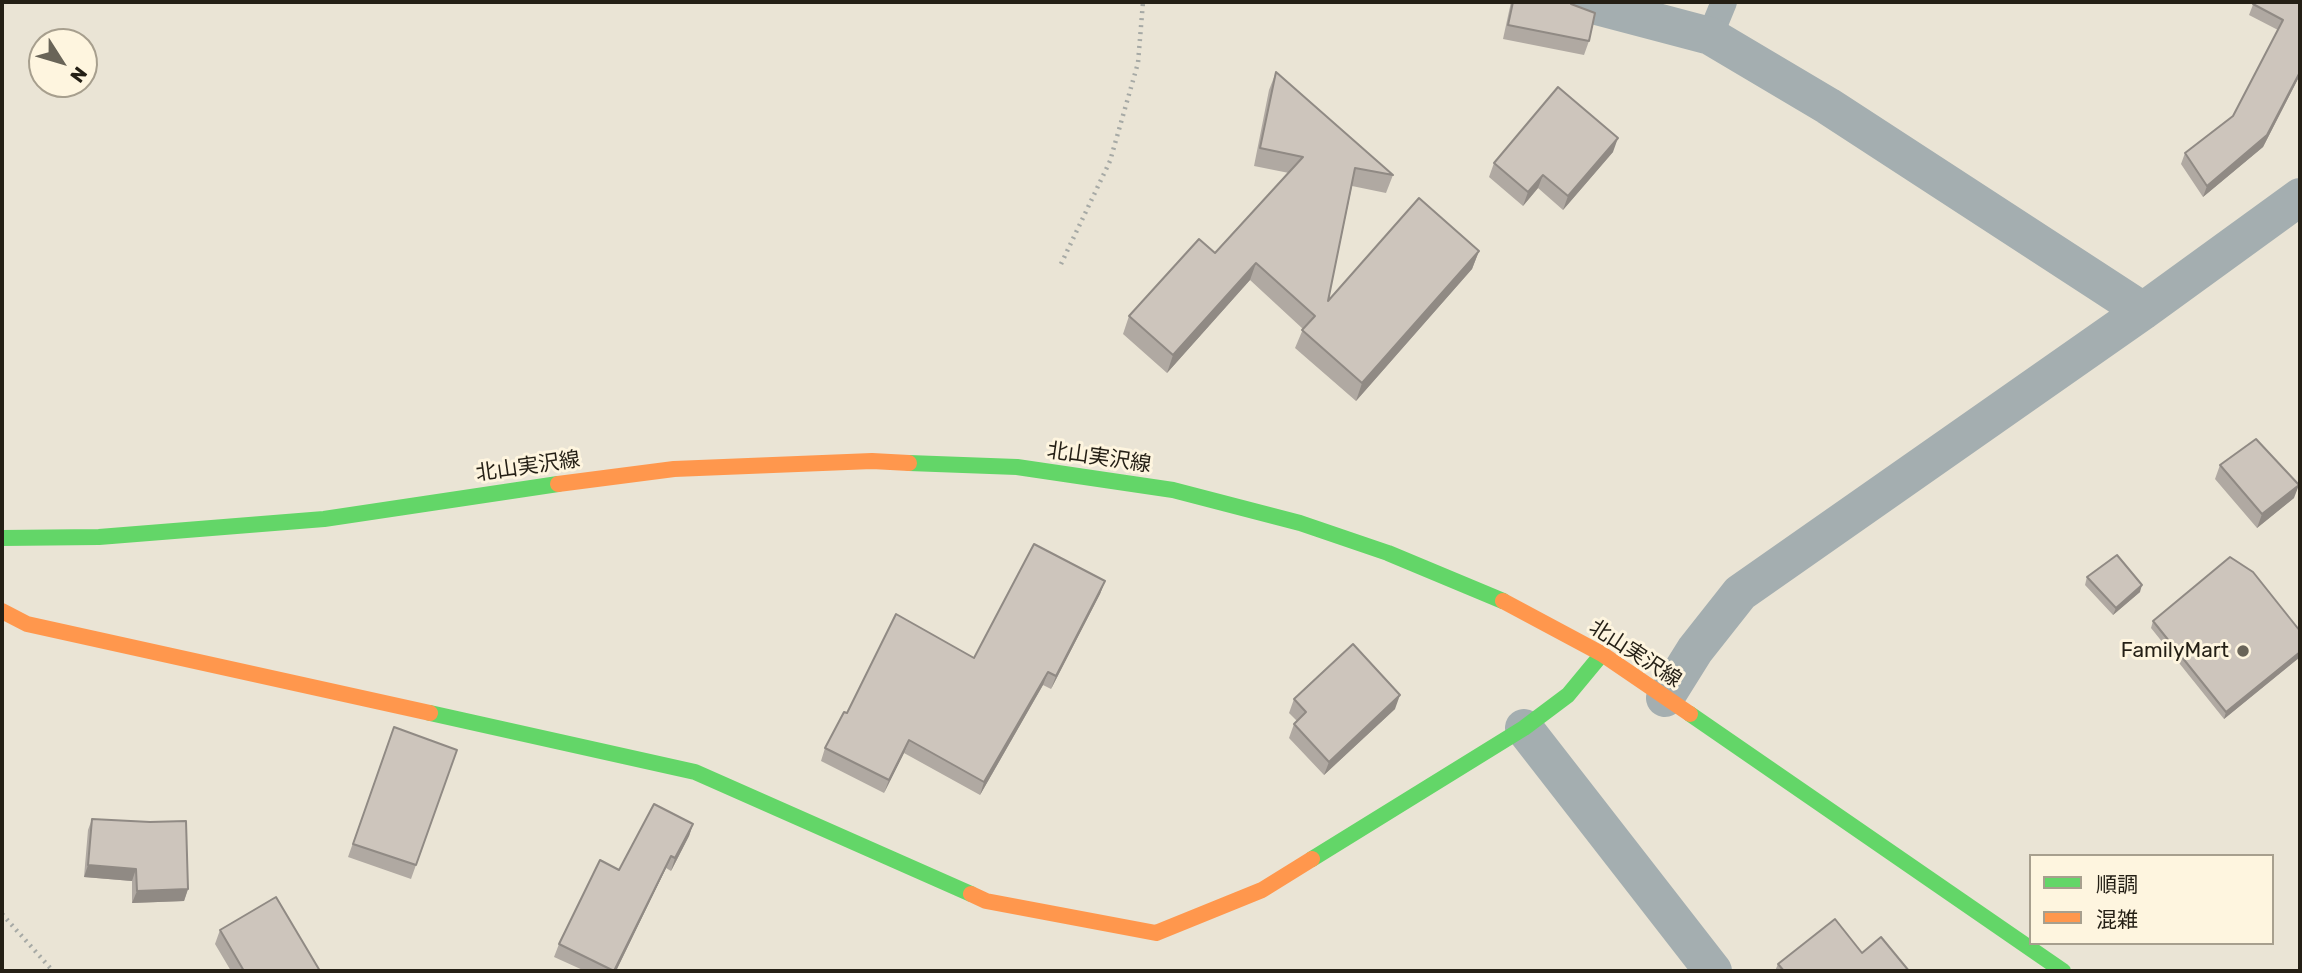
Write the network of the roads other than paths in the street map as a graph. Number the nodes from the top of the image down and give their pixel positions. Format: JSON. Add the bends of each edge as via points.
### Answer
{"nodes":[{"id":1,"x":1581,"y":2,"type":"edge"},
{"id":2,"x":1717,"y":19,"type":"edge"},
{"id":3,"x":2300,"y":197,"type":"edge"},
{"id":4,"x":2143,"y":311,"type":"junction"},
{"id":5,"x":2,"y":538,"type":"edge"},
{"id":6,"x":2,"y":611,"type":"edge"},
{"id":7,"x":1602,"y":654,"type":"junction"},
{"id":8,"x":1665,"y":698,"type":"junction"},
{"id":9,"x":1524,"y":728,"type":"junction"},
{"id":10,"x":1713,"y":971,"type":"edge"},
{"id":11,"x":2063,"y":971,"type":"edge"}],
"edges":[{"from":1,"to":2,"type":"street"},
{"from":2,"to":4,"type":"street","via":[[1828,106]]},
{"from":3,"to":4,"type":"street"},
{"from":4,"to":8,"type":"street","via":[[1740,593],[1695,649]]},
{"from":5,"to":7,"type":"street","name":"北山実沢線","via":[[99,537],[324,519],[674,469],[872,460],[1017,467],[1173,490],[1300,523],[1488,593]]},
{"from":6,"to":9,"type":"street","via":[[27,624],[695,772],[986,901],[1156,933],[1262,890]]},
{"from":7,"to":8,"type":"street","name":"北山実沢線"},
{"from":7,"to":9,"type":"street","via":[[1568,695]]},
{"from":8,"to":11,"type":"street","name":"北山実沢線"},
{"from":9,"to":10,"type":"street"}]}
